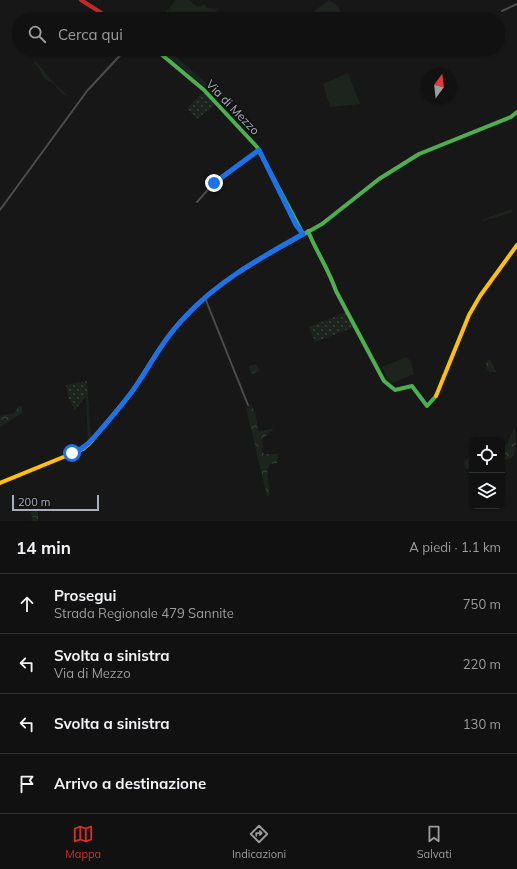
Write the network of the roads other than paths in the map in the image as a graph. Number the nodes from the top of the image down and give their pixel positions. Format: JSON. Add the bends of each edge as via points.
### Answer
{"nodes":[{"id":1,"x":80,"y":0,"type":"edge"},
{"id":2,"x":517,"y":4,"type":"edge"},
{"id":3,"x":502,"y":11,"type":"dead end"},
{"id":4,"x":101,"y":12,"type":"edge"},
{"id":5,"x":120,"y":56,"type":"edge"},
{"id":6,"x":163,"y":56,"type":"edge"},
{"id":7,"x":517,"y":112,"type":"edge"},
{"id":8,"x":259,"y":150,"type":"junction"},
{"id":9,"x":197,"y":202,"type":"dead end"},
{"id":10,"x":0,"y":210,"type":"edge"},
{"id":11,"x":308,"y":231,"type":"junction"},
{"id":12,"x":303,"y":234,"type":"junction"},
{"id":13,"x":517,"y":245,"type":"edge"},
{"id":14,"x":205,"y":297,"type":"junction"},
{"id":15,"x":248,"y":405,"type":"dead end"},
{"id":16,"x":0,"y":483,"type":"edge"}],
"edges":[{"from":1,"to":4,"type":"main road"},
{"from":2,"to":3,"type":"street"},
{"from":5,"to":10,"type":"street","via":[[87,91]]},
{"from":6,"to":8,"type":"main road","name":"Via di Mezzo","via":[[204,90]]},
{"from":7,"to":11,"type":"main road","via":[[511,117],[419,154],[379,179],[322,224]]},
{"from":8,"to":9,"type":"street","via":[[214,183]]},
{"from":8,"to":12,"type":"main road","name":"Via di Mezzo","via":[[296,225]]},
{"from":11,"to":12,"type":"main road"},
{"from":11,"to":13,"type":"main road","via":[[324,268],[384,381],[395,390],[412,386],[426,406],[439,393],[469,315]]},
{"from":12,"to":14,"type":"main road","via":[[247,266]]},
{"from":14,"to":15,"type":"street"},
{"from":14,"to":16,"type":"main road","via":[[164,342],[132,392],[89,444],[83,449]]}]}
